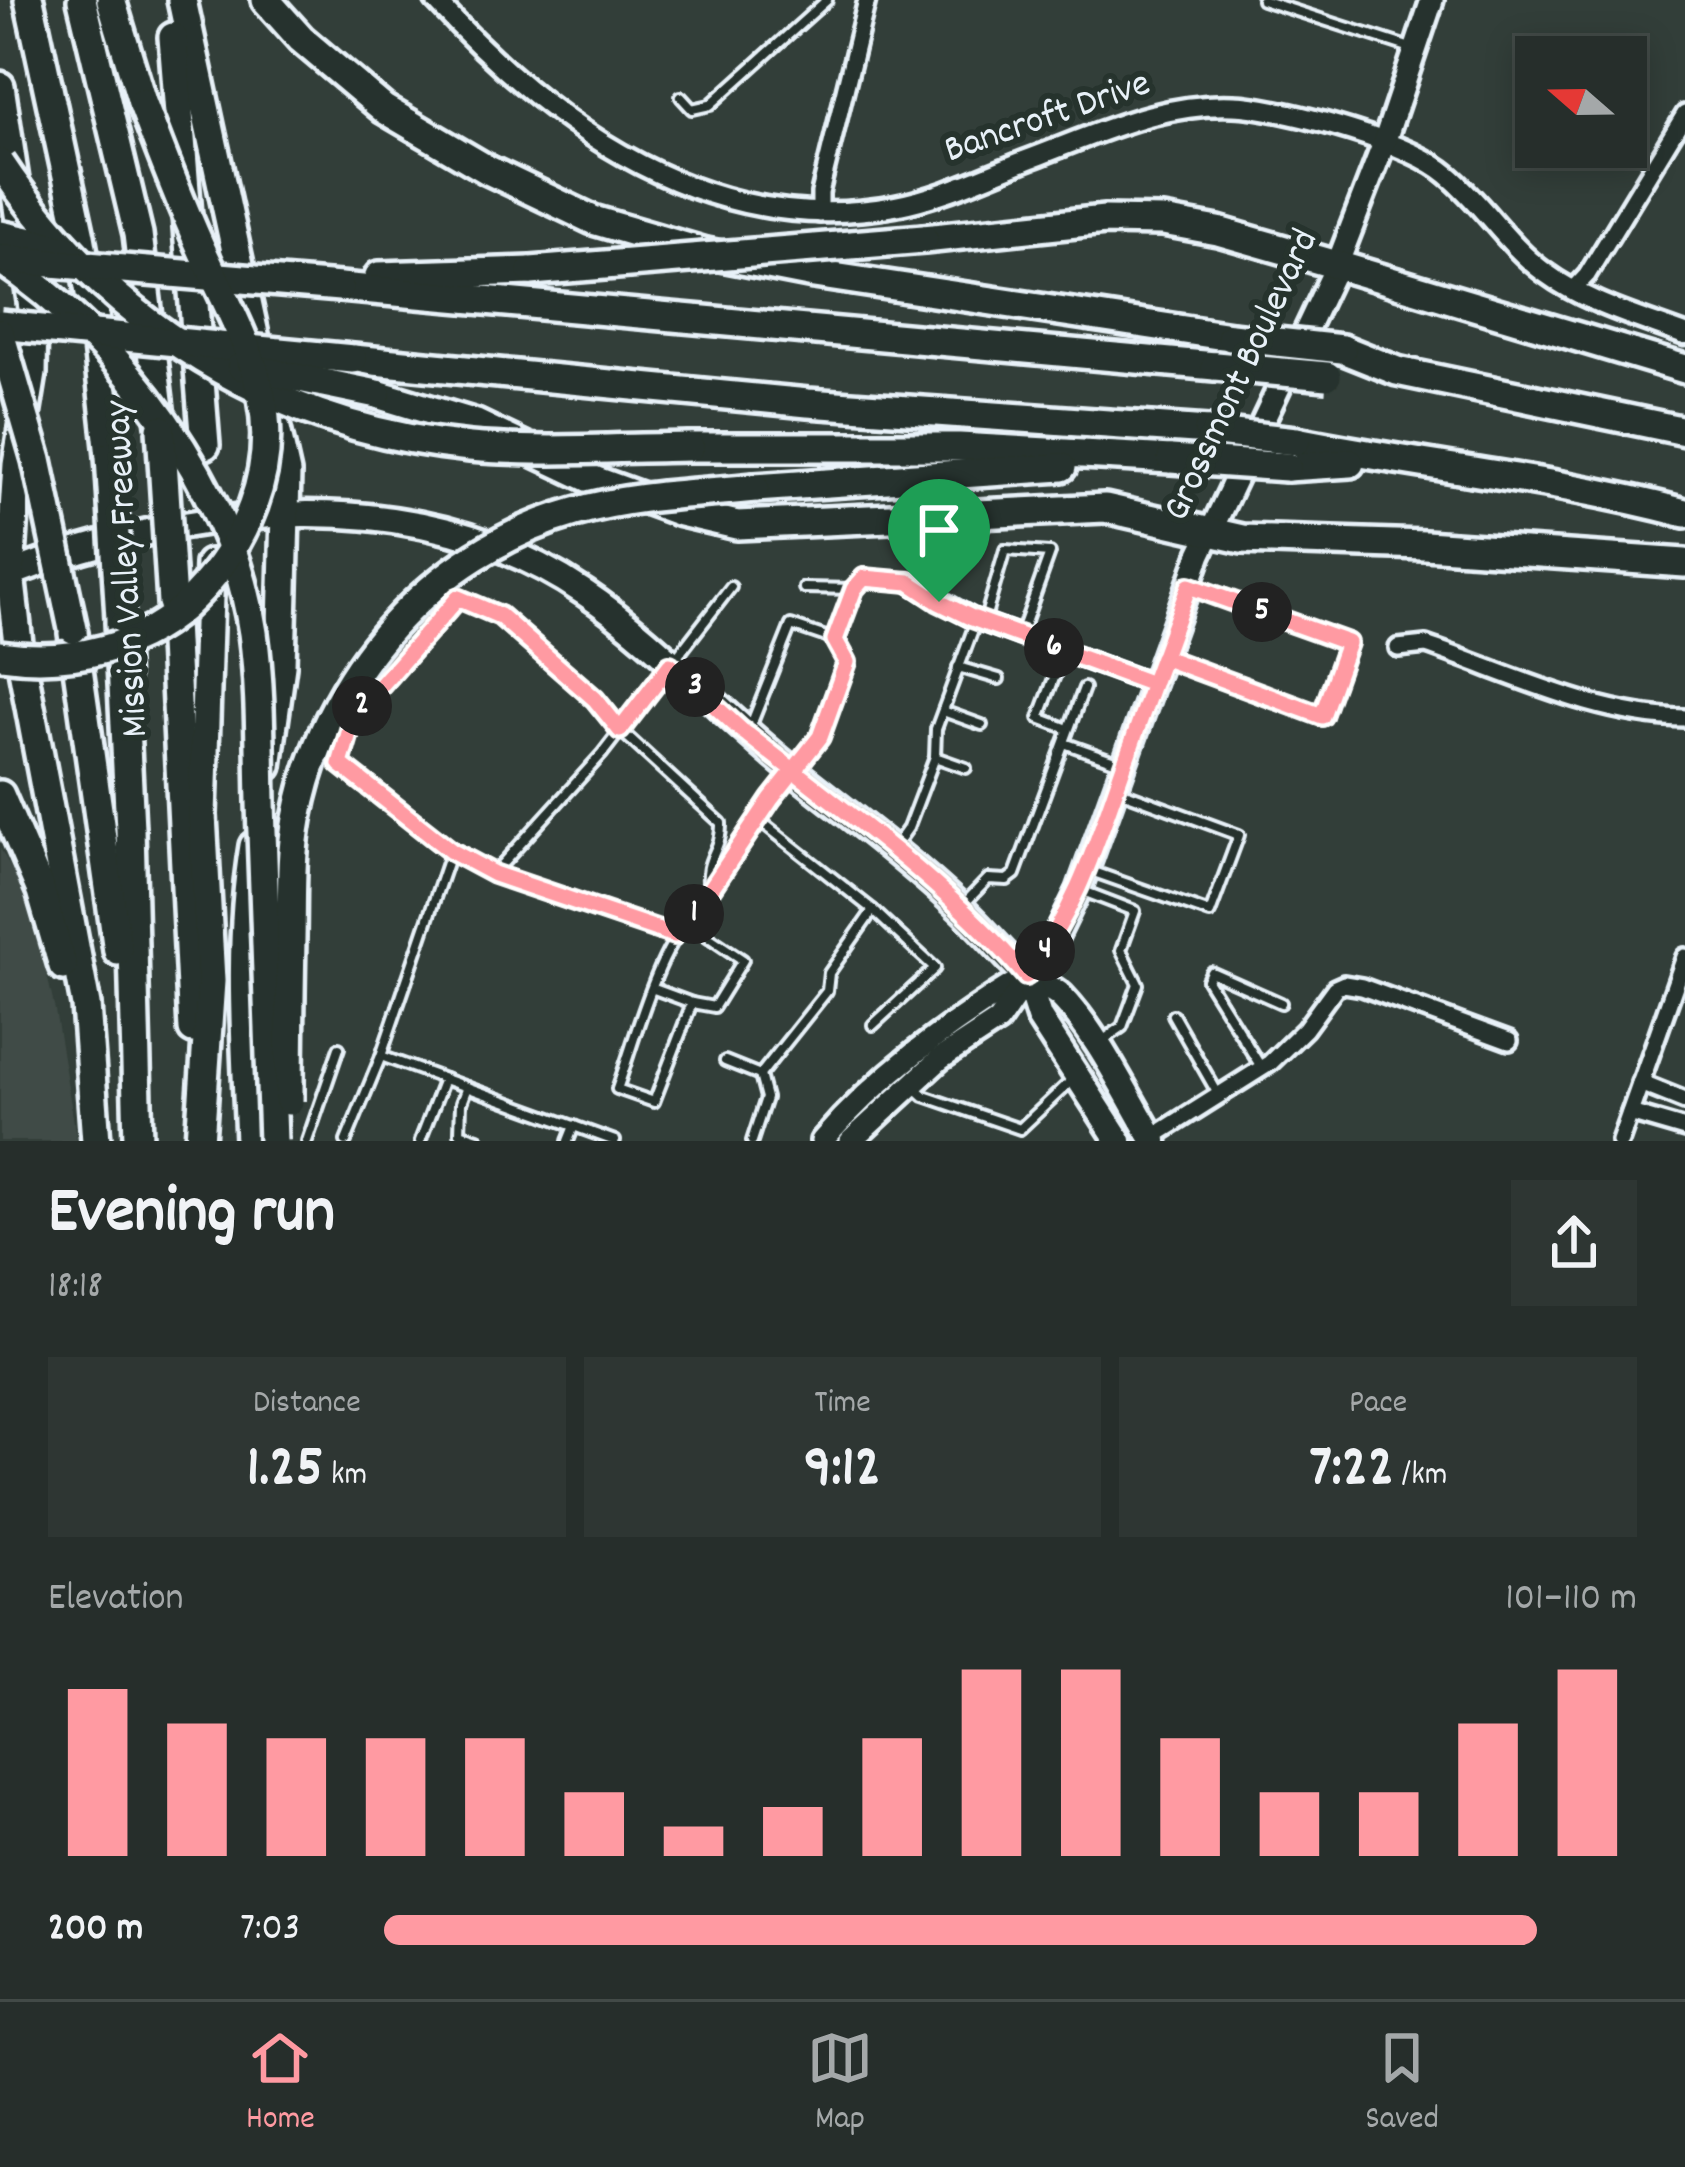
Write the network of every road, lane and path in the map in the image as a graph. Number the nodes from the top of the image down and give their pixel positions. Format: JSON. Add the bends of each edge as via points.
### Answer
{"nodes":[{"id":1,"x":29,"y":0,"type":"edge"},
{"id":2,"x":82,"y":0,"type":"edge"},
{"id":3,"x":111,"y":0,"type":"edge"},
{"id":4,"x":170,"y":0,"type":"edge"},
{"id":5,"x":182,"y":0,"type":"edge"},
{"id":6,"x":266,"y":0,"type":"edge"},
{"id":7,"x":436,"y":0,"type":"edge"},
{"id":8,"x":827,"y":0,"type":"edge"},
{"id":9,"x":867,"y":0,"type":"edge"},
{"id":10,"x":1262,"y":0,"type":"edge"},
{"id":11,"x":1432,"y":0,"type":"edge"},
{"id":12,"x":1416,"y":50,"type":"junction"},
{"id":13,"x":0,"y":86,"type":"edge"},
{"id":14,"x":681,"y":97,"type":"dead end"},
{"id":15,"x":1685,"y":114,"type":"edge"},
{"id":16,"x":1384,"y":143,"type":"junction"},
{"id":17,"x":0,"y":163,"type":"edge"},
{"id":18,"x":820,"y":214,"type":"junction"},
{"id":19,"x":0,"y":236,"type":"edge"},
{"id":20,"x":0,"y":259,"type":"edge"},
{"id":21,"x":1337,"y":265,"type":"junction"},
{"id":22,"x":171,"y":275,"type":"junction"},
{"id":23,"x":340,"y":287,"type":"junction"},
{"id":24,"x":1573,"y":290,"type":"junction"},
{"id":25,"x":0,"y":329,"type":"edge"},
{"id":26,"x":1685,"y":334,"type":"edge"},
{"id":27,"x":139,"y":338,"type":"junction"},
{"id":28,"x":1685,"y":370,"type":"edge"},
{"id":29,"x":1397,"y":371,"type":"junction"},
{"id":30,"x":1685,"y":431,"type":"edge"},
{"id":31,"x":1292,"y":454,"type":"junction"},
{"id":32,"x":1171,"y":459,"type":"junction"},
{"id":33,"x":1685,"y":513,"type":"edge"},
{"id":34,"x":285,"y":514,"type":"junction"},
{"id":35,"x":1209,"y":532,"type":"junction"},
{"id":36,"x":1685,"y":563,"type":"edge"},
{"id":37,"x":5,"y":576,"type":"edge"},
{"id":38,"x":909,"y":582,"type":"joint"},
{"id":39,"x":731,"y":586,"type":"dead end"},
{"id":40,"x":1189,"y":586,"type":"junction"},
{"id":41,"x":804,"y":588,"type":"dead end"},
{"id":42,"x":854,"y":589,"type":"junction"},
{"id":43,"x":980,"y":621,"type":"junction"},
{"id":44,"x":1021,"y":636,"type":"junction"},
{"id":45,"x":835,"y":640,"type":"junction"},
{"id":46,"x":1398,"y":647,"type":"dead end"},
{"id":47,"x":1064,"y":651,"type":"junction"},
{"id":48,"x":0,"y":655,"type":"edge"},
{"id":49,"x":1162,"y":657,"type":"junction"},
{"id":50,"x":670,"y":665,"type":"junction"},
{"id":51,"x":958,"y":667,"type":"junction"},
{"id":52,"x":999,"y":680,"type":"dead end"},
{"id":53,"x":1152,"y":684,"type":"junction"},
{"id":54,"x":1084,"y":688,"type":"dead end"},
{"id":55,"x":943,"y":711,"type":"junction"},
{"id":56,"x":1685,"y":718,"type":"edge"},
{"id":57,"x":982,"y":725,"type":"dead end"},
{"id":58,"x":620,"y":730,"type":"junction"},
{"id":59,"x":1068,"y":730,"type":"junction"},
{"id":60,"x":748,"y":735,"type":"junction"},
{"id":61,"x":1063,"y":743,"type":"junction"},
{"id":62,"x":935,"y":757,"type":"junction"},
{"id":63,"x":1125,"y":764,"type":"junction"},
{"id":64,"x":966,"y":768,"type":"dead end"},
{"id":65,"x":794,"y":772,"type":"junction"},
{"id":66,"x":1116,"y":790,"type":"junction"},
{"id":67,"x":0,"y":795,"type":"edge"},
{"id":68,"x":758,"y":819,"type":"junction"},
{"id":69,"x":451,"y":851,"type":"junction"},
{"id":70,"x":892,"y":851,"type":"junction"},
{"id":71,"x":494,"y":874,"type":"junction"},
{"id":72,"x":1083,"y":880,"type":"junction"},
{"id":73,"x":709,"y":891,"type":"junction"},
{"id":74,"x":960,"y":908,"type":"junction"},
{"id":75,"x":873,"y":910,"type":"junction"},
{"id":76,"x":688,"y":923,"type":"junction"},
{"id":77,"x":674,"y":935,"type":"junction"},
{"id":78,"x":1685,"y":957,"type":"edge"},
{"id":79,"x":1026,"y":976,"type":"junction"},
{"id":80,"x":654,"y":989,"type":"junction"},
{"id":81,"x":692,"y":1003,"type":"junction"},
{"id":82,"x":1281,"y":1004,"type":"dead end"},
{"id":83,"x":1173,"y":1015,"type":"dead end"},
{"id":84,"x":873,"y":1025,"type":"dead end"},
{"id":85,"x":1509,"y":1041,"type":"dead end"},
{"id":86,"x":1096,"y":1046,"type":"junction"},
{"id":87,"x":133,"y":1047,"type":"junction"},
{"id":88,"x":339,"y":1048,"type":"dead end"},
{"id":89,"x":381,"y":1056,"type":"junction"},
{"id":90,"x":725,"y":1061,"type":"dead end"},
{"id":91,"x":1262,"y":1068,"type":"junction"},
{"id":92,"x":760,"y":1075,"type":"junction"},
{"id":93,"x":1079,"y":1076,"type":"junction"},
{"id":94,"x":444,"y":1079,"type":"junction"},
{"id":95,"x":1640,"y":1083,"type":"junction"},
{"id":96,"x":911,"y":1084,"type":"junction"},
{"id":97,"x":467,"y":1087,"type":"junction"},
{"id":98,"x":91,"y":1091,"type":"junction"},
{"id":99,"x":1219,"y":1095,"type":"junction"},
{"id":100,"x":1685,"y":1101,"type":"edge"},
{"id":101,"x":1630,"y":1113,"type":"junction"},
{"id":102,"x":574,"y":1126,"type":"junction"},
{"id":103,"x":1685,"y":1129,"type":"edge"},
{"id":104,"x":859,"y":1138,"type":"edge"},
{"id":105,"x":480,"y":1140,"type":"edge"},
{"id":106,"x":1151,"y":1140,"type":"edge"},
{"id":107,"x":96,"y":1141,"type":"edge"},
{"id":108,"x":138,"y":1141,"type":"edge"},
{"id":109,"x":199,"y":1141,"type":"edge"},
{"id":110,"x":250,"y":1141,"type":"edge"},
{"id":111,"x":273,"y":1141,"type":"edge"},
{"id":112,"x":289,"y":1141,"type":"edge"},
{"id":113,"x":307,"y":1141,"type":"edge"},
{"id":114,"x":346,"y":1141,"type":"edge"},
{"id":115,"x":420,"y":1141,"type":"edge"},
{"id":116,"x":568,"y":1141,"type":"edge"},
{"id":117,"x":616,"y":1141,"type":"edge"},
{"id":118,"x":752,"y":1141,"type":"edge"},
{"id":119,"x":822,"y":1141,"type":"edge"},
{"id":120,"x":1119,"y":1141,"type":"edge"},
{"id":121,"x":1620,"y":1141,"type":"edge"}],
"edges":[{"from":1,"to":87,"type":"highway","name":"Mission Valley Freeway","bridge":true,"via":[[80,236],[110,456]]},
{"from":2,"to":109,"type":"highway","name":"Mission Valley Freeway","bridge":true,"via":[[138,234],[161,429]]},
{"from":3,"to":48,"type":"highway","bridge":true,"via":[[142,102],[258,385],[265,431],[257,494],[220,568],[168,619],[98,652]]},
{"from":4,"to":109,"type":"highway","bridge":true,"via":[[210,558],[202,814],[211,981]]},
{"from":5,"to":34,"type":"highway","via":[[286,473]]},
{"from":6,"to":29,"type":"highway","bridge":true,"via":[[384,109],[593,220],[814,274],[1342,349]]},
{"from":7,"to":18,"type":"street","name":"Bancroft Drive","via":[[552,110],[625,157],[725,199]]},
{"from":8,"to":14,"type":"lane","via":[[710,105],[692,109]]},
{"from":9,"to":18,"type":"street"},
{"from":10,"to":12,"type":"lane"},
{"from":11,"to":12,"type":"main road","name":"Grossmont Boulevard"},
{"from":12,"to":16,"type":"main road","name":"Grossmont Boulevard"},
{"from":13,"to":37,"type":"highway","via":[[33,308]]},
{"from":15,"to":24,"type":"street"},
{"from":16,"to":18,"type":"street","name":"Bancroft Drive","via":[[1296,115],[1184,107],[901,206]]},
{"from":16,"to":21,"type":"main road","name":"Grossmont Boulevard"},
{"from":16,"to":24,"type":"street","name":"Bancroft Drive","via":[[1448,174],[1525,255]]},
{"from":17,"to":32,"type":"highway","bridge":true,"via":[[107,290],[208,364],[309,411],[416,440],[471,447],[958,447]]},
{"from":19,"to":22,"type":"highway","bridge":true},
{"from":20,"to":22,"type":"highway","bridge":true},
{"from":20,"to":111,"type":"highway","bridge":true,"via":[[56,303],[152,405],[213,502],[238,567],[256,663]]},
{"from":21,"to":23,"type":"highway","bridge":true,"via":[[1218,231],[1105,220],[531,271],[375,276]]},
{"from":21,"to":28,"type":"highway"},
{"from":21,"to":35,"type":"main road","name":"Grossmont Boulevard"},
{"from":22,"to":23,"type":"highway","bridge":true},
{"from":23,"to":29,"type":"highway","bridge":true,"via":[[1327,376]]},
{"from":24,"to":26,"type":"street","name":"Bancroft Drive"},
{"from":25,"to":27,"type":"highway","bridge":true},
{"from":25,"to":87,"type":"highway","bridge":true,"via":[[73,629]]},
{"from":27,"to":31,"type":"highway","bridge":true,"via":[[808,403],[1208,431]]},
{"from":27,"to":35,"type":"highway","bridge":true,"via":[[476,424],[596,482],[737,525],[1105,508]]},
{"from":29,"to":30,"type":"highway"},
{"from":31,"to":32,"type":"highway","bridge":true},
{"from":31,"to":33,"type":"highway","via":[[1390,460]]},
{"from":32,"to":112,"type":"highway","bridge":true,"via":[[614,502],[518,533],[442,579],[358,669],[321,737],[297,819]]},
{"from":34,"to":37,"type":"main road","via":[[147,533]]},
{"from":34,"to":50,"type":"main road","via":[[390,519],[514,552],[589,595]]},
{"from":34,"to":110,"type":"highway","via":[[281,666],[246,927]]},
{"from":35,"to":36,"type":"highway"},
{"from":35,"to":40,"type":"main road","name":"Grossmont Boulevard"},
{"from":37,"to":98,"type":"highway","via":[[86,1005]]},
{"from":38,"to":42,"type":"lane","via":[[864,578]]},
{"from":38,"to":43,"type":"street"},
{"from":39,"to":50,"type":"lane"},
{"from":40,"to":49,"type":"main road","name":"Grossmont Boulevard"},
{"from":40,"to":49,"type":"lane","via":[[1348,643],[1322,716]]},
{"from":41,"to":42,"type":"lane"},
{"from":42,"to":45,"type":"lane"},
{"from":43,"to":44,"type":"street"},
{"from":43,"to":44,"type":"lane","via":[[1005,550],[1049,553]]},
{"from":43,"to":51,"type":"lane"},
{"from":44,"to":47,"type":"street"},
{"from":45,"to":60,"type":"lane","via":[[791,625]]},
{"from":45,"to":65,"type":"lane","via":[[847,662],[820,737]]},
{"from":46,"to":56,"type":"street","via":[[1426,645],[1632,714]]},
{"from":47,"to":53,"type":"street"},
{"from":47,"to":59,"type":"lane","via":[[1039,718]]},
{"from":49,"to":53,"type":"main road","name":"Grossmont Boulevard"},
{"from":50,"to":58,"type":"lane"},
{"from":50,"to":60,"type":"main road"},
{"from":51,"to":52,"type":"lane"},
{"from":51,"to":55,"type":"lane"},
{"from":53,"to":63,"type":"main road","name":"Grossmont Boulevard"},
{"from":54,"to":59,"type":"lane"},
{"from":55,"to":57,"type":"lane"},
{"from":55,"to":62,"type":"lane"},
{"from":58,"to":69,"type":"lane","via":[[500,616],[458,598],[354,716],[340,764]]},
{"from":58,"to":71,"type":"lane"},
{"from":58,"to":73,"type":"lane","via":[[721,824],[705,867]]},
{"from":59,"to":61,"type":"lane"},
{"from":60,"to":65,"type":"main road"},
{"from":61,"to":63,"type":"lane"},
{"from":61,"to":74,"type":"lane","via":[[1015,874],[988,879]]},
{"from":62,"to":64,"type":"lane"},
{"from":62,"to":70,"type":"lane"},
{"from":63,"to":66,"type":"main road","name":"Grossmont Boulevard"},
{"from":65,"to":68,"type":"lane"},
{"from":65,"to":70,"type":"main road"},
{"from":66,"to":72,"type":"main road","name":"Grossmont Boulevard"},
{"from":66,"to":72,"type":"lane","via":[[1239,835],[1210,914]]},
{"from":67,"to":98,"type":"highway","via":[[45,904]]},
{"from":68,"to":73,"type":"lane"},
{"from":68,"to":75,"type":"lane"},
{"from":69,"to":71,"type":"lane"},
{"from":69,"to":89,"type":"lane"},
{"from":70,"to":74,"type":"main road"},
{"from":71,"to":77,"type":"lane"},
{"from":72,"to":79,"type":"main road","name":"Grossmont Boulevard","via":[[1058,935]]},
{"from":72,"to":86,"type":"lane","via":[[1136,911],[1120,950],[1138,984],[1122,1027]]},
{"from":73,"to":76,"type":"lane"},
{"from":74,"to":79,"type":"main road"},
{"from":75,"to":84,"type":"lane","via":[[935,968]]},
{"from":75,"to":92,"type":"lane","via":[[829,973],[827,991]]},
{"from":76,"to":77,"type":"lane"},
{"from":76,"to":81,"type":"lane","via":[[742,960],[714,1007]]},
{"from":77,"to":80,"type":"lane"},
{"from":78,"to":95,"type":"street"},
{"from":79,"to":86,"type":"main road","via":[[1059,994]]},
{"from":79,"to":93,"type":"main road","via":[[1039,1017]]},
{"from":79,"to":96,"type":"main road","name":"Grossmont Boulevard","via":[[998,1021]]},
{"from":79,"to":119,"type":"main road","name":"Grossmont Boulevard","via":[[933,1036]]},
{"from":80,"to":81,"type":"lane"},
{"from":80,"to":81,"type":"lane","via":[[617,1089],[654,1102]]},
{"from":82,"to":91,"type":"lane","via":[[1211,972],[1207,980]]},
{"from":83,"to":99,"type":"lane"},
{"from":85,"to":91,"type":"street","via":[[1344,984]]},
{"from":86,"to":106,"type":"main road"},
{"from":87,"to":108,"type":"highway","name":"Mission Valley Freeway"},
{"from":88,"to":113,"type":"lane"},
{"from":89,"to":94,"type":"lane"},
{"from":89,"to":114,"type":"lane"},
{"from":90,"to":92,"type":"lane"},
{"from":91,"to":99,"type":"street"},
{"from":92,"to":118,"type":"lane","via":[[766,1098]]},
{"from":93,"to":96,"type":"lane","via":[[1020,1129],[924,1096]]},
{"from":93,"to":120,"type":"main road"},
{"from":94,"to":97,"type":"lane"},
{"from":94,"to":115,"type":"lane"},
{"from":95,"to":100,"type":"street"},
{"from":95,"to":101,"type":"street"},
{"from":96,"to":104,"type":"main road","name":"Grossmont Boulevard"},
{"from":97,"to":102,"type":"lane"},
{"from":97,"to":105,"type":"lane","via":[[460,1133]]},
{"from":98,"to":107,"type":"highway"},
{"from":99,"to":106,"type":"street"},
{"from":101,"to":103,"type":"street"},
{"from":101,"to":121,"type":"street"},
{"from":102,"to":116,"type":"lane"},
{"from":102,"to":117,"type":"lane"}]}
